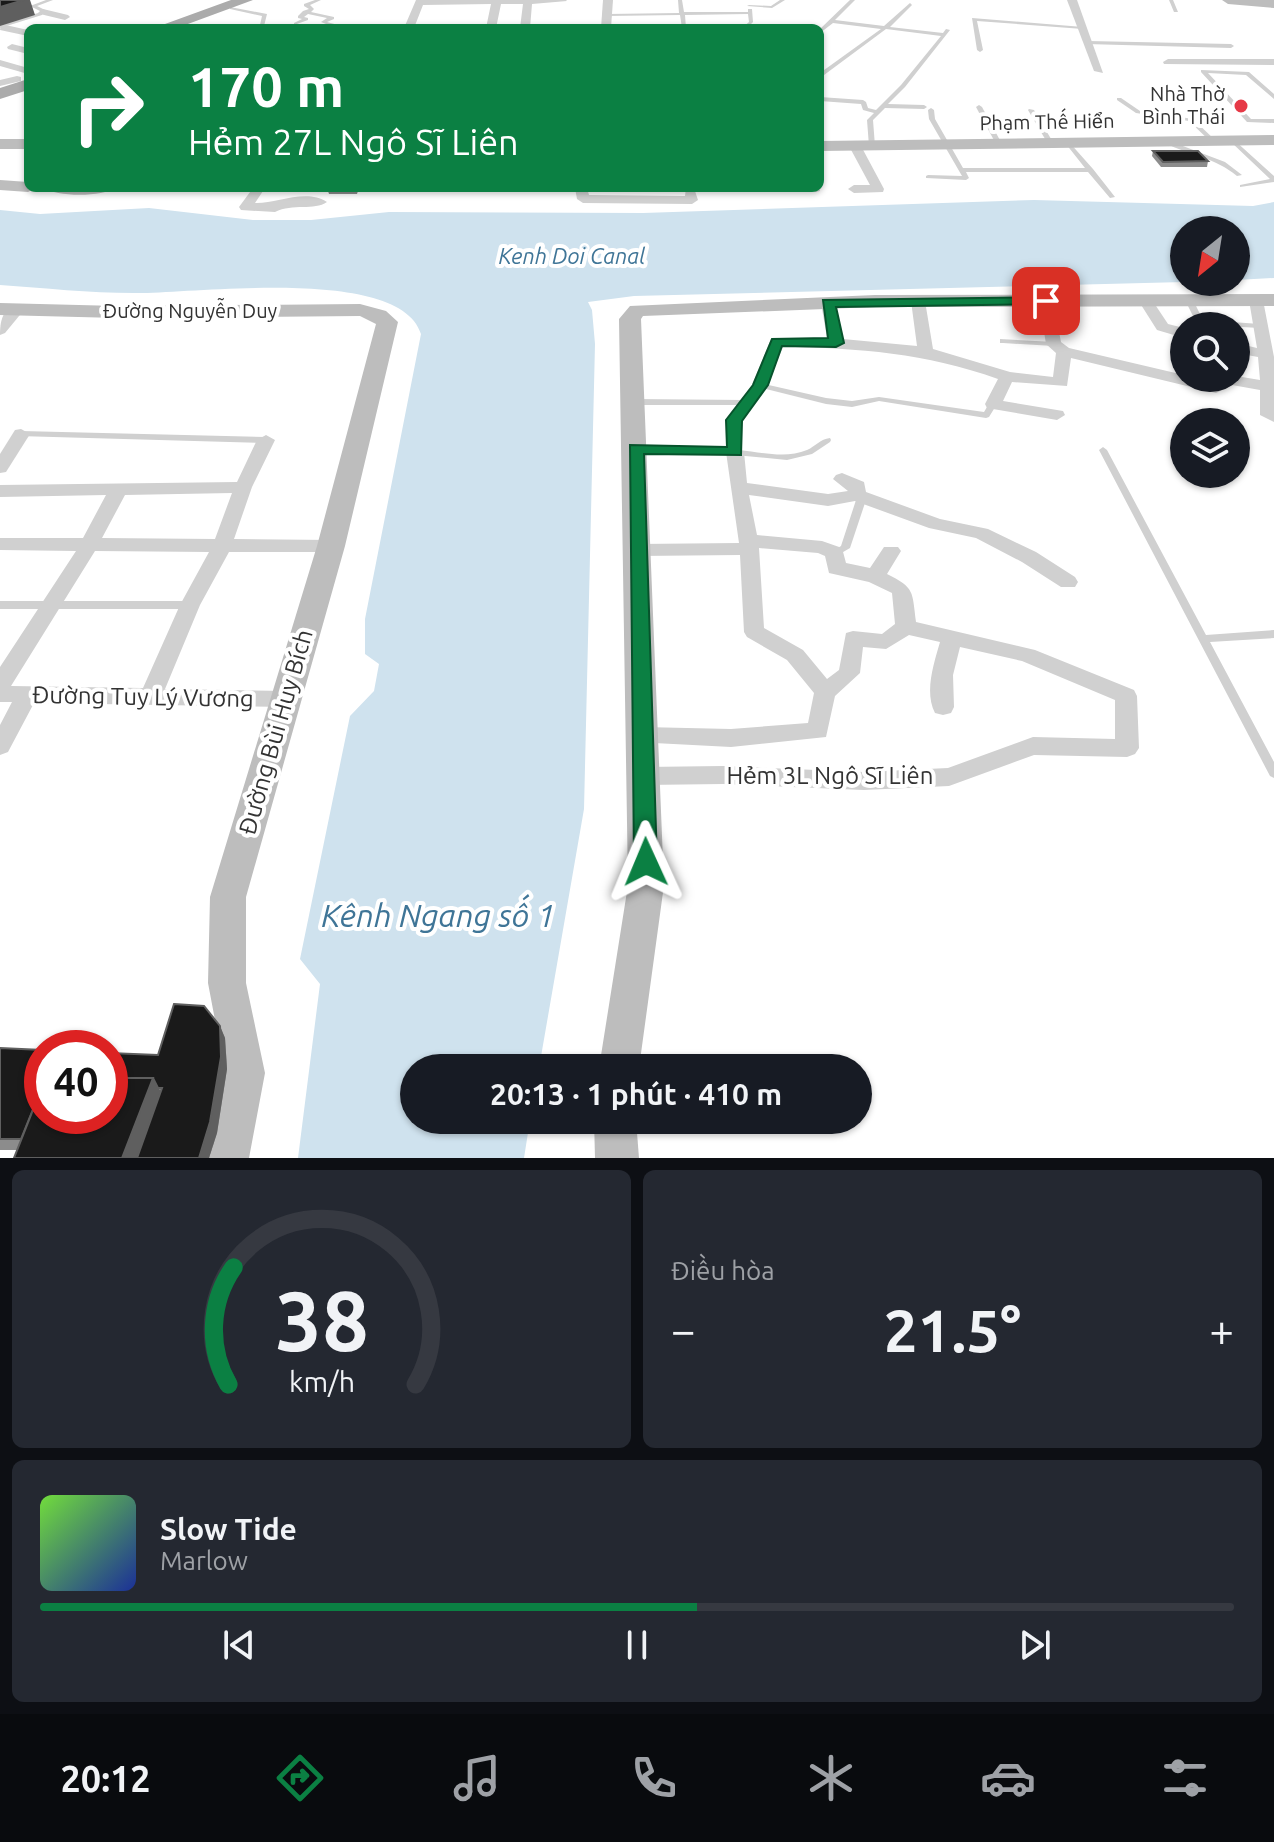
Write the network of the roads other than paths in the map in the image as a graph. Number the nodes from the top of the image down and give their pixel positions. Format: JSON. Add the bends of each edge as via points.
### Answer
{"nodes":[{"id":1,"x":51,"y":0,"type":"edge"},
{"id":2,"x":319,"y":0,"type":"edge"},
{"id":3,"x":497,"y":0,"type":"edge"},
{"id":4,"x":608,"y":0,"type":"edge"},
{"id":5,"x":680,"y":0,"type":"edge"},
{"id":6,"x":783,"y":0,"type":"edge"},
{"id":7,"x":853,"y":0,"type":"edge"},
{"id":8,"x":1072,"y":0,"type":"edge"},
{"id":9,"x":1171,"y":0,"type":"edge"},
{"id":10,"x":1232,"y":0,"type":"edge"},
{"id":11,"x":528,"y":1,"type":"edge"},
{"id":12,"x":562,"y":1,"type":"edge"},
{"id":13,"x":236,"y":3,"type":"edge"},
{"id":14,"x":910,"y":4,"type":"dead end"},
{"id":15,"x":1274,"y":4,"type":"edge"},
{"id":16,"x":749,"y":6,"type":"edge"},
{"id":17,"x":1176,"y":11,"type":"dead end"},
{"id":18,"x":43,"y":12,"type":"junction"},
{"id":19,"x":305,"y":12,"type":"junction"},
{"id":20,"x":682,"y":13,"type":"junction"},
{"id":21,"x":607,"y":15,"type":"junction"},
{"id":22,"x":65,"y":17,"type":"dead end"},
{"id":23,"x":832,"y":21,"type":"junction"},
{"id":24,"x":174,"y":24,"type":"edge"},
{"id":25,"x":195,"y":24,"type":"edge"},
{"id":26,"x":263,"y":24,"type":"edge"},
{"id":27,"x":296,"y":24,"type":"dead end"},
{"id":28,"x":330,"y":24,"type":"edge"},
{"id":29,"x":411,"y":24,"type":"edge"},
{"id":30,"x":492,"y":24,"type":"edge"},
{"id":31,"x":525,"y":24,"type":"edge"},
{"id":32,"x":606,"y":24,"type":"edge"},
{"id":33,"x":683,"y":24,"type":"edge"},
{"id":34,"x":0,"y":27,"type":"edge"},
{"id":35,"x":824,"y":28,"type":"edge"},
{"id":36,"x":885,"y":28,"type":"junction"},
{"id":37,"x":1083,"y":28,"type":"junction"},
{"id":38,"x":24,"y":32,"type":"edge"},
{"id":39,"x":1088,"y":43,"type":"junction"},
{"id":40,"x":1231,"y":46,"type":"dead end"},
{"id":41,"x":980,"y":50,"type":"dead end"},
{"id":42,"x":1168,"y":62,"type":"dead end"},
{"id":43,"x":1274,"y":62,"type":"edge"},
{"id":44,"x":0,"y":63,"type":"edge"},
{"id":45,"x":1099,"y":71,"type":"dead end"},
{"id":46,"x":824,"y":73,"type":"edge"},
{"id":47,"x":17,"y":80,"type":"edge"},
{"id":48,"x":0,"y":94,"type":"edge"},
{"id":49,"x":1274,"y":97,"type":"edge"},
{"id":50,"x":824,"y":99,"type":"edge"},
{"id":51,"x":1119,"y":99,"type":"dead end"},
{"id":52,"x":882,"y":106,"type":"junction"},
{"id":53,"x":979,"y":107,"type":"dead end"},
{"id":54,"x":1031,"y":110,"type":"dead end"},
{"id":55,"x":876,"y":112,"type":"junction"},
{"id":56,"x":1274,"y":121,"type":"edge"},
{"id":57,"x":1274,"y":140,"type":"edge"},
{"id":58,"x":1213,"y":141,"type":"junction"},
{"id":59,"x":1233,"y":141,"type":"junction"},
{"id":60,"x":1167,"y":142,"type":"junction"},
{"id":61,"x":0,"y":144,"type":"edge"},
{"id":62,"x":24,"y":144,"type":"edge"},
{"id":63,"x":999,"y":144,"type":"junction"},
{"id":64,"x":1051,"y":144,"type":"junction"},
{"id":65,"x":1069,"y":144,"type":"junction"},
{"id":66,"x":946,"y":145,"type":"junction"},
{"id":67,"x":824,"y":146,"type":"edge"},
{"id":68,"x":864,"y":146,"type":"junction"},
{"id":69,"x":962,"y":170,"type":"junction"},
{"id":70,"x":1091,"y":170,"type":"junction"},
{"id":71,"x":1239,"y":175,"type":"dead end"},
{"id":72,"x":928,"y":177,"type":"dead end"},
{"id":73,"x":1274,"y":180,"type":"edge"},
{"id":74,"x":0,"y":185,"type":"edge"},
{"id":75,"x":1242,"y":186,"type":"dead end"},
{"id":76,"x":24,"y":187,"type":"edge"},
{"id":77,"x":854,"y":189,"type":"dead end"},
{"id":78,"x":256,"y":192,"type":"edge"},
{"id":79,"x":582,"y":192,"type":"edge"},
{"id":80,"x":685,"y":193,"type":"edge"},
{"id":81,"x":305,"y":195,"type":"edge"},
{"id":82,"x":1112,"y":197,"type":"dead end"},
{"id":83,"x":320,"y":202,"type":"dead end"},
{"id":84,"x":1145,"y":300,"type":"junction"},
{"id":85,"x":1189,"y":300,"type":"junction"},
{"id":86,"x":1265,"y":300,"type":"edge"},
{"id":87,"x":918,"y":301,"type":"junction"},
{"id":88,"x":1046,"y":301,"type":"junction"},
{"id":89,"x":828,"y":303,"type":"junction"},
{"id":90,"x":8,"y":309,"type":"edge"},
{"id":91,"x":1196,"y":312,"type":"edge"},
{"id":92,"x":379,"y":315,"type":"joint"},
{"id":93,"x":1250,"y":326,"type":"edge"},
{"id":94,"x":1260,"y":326,"type":"junction"},
{"id":95,"x":1170,"y":329,"type":"edge"},
{"id":96,"x":0,"y":330,"type":"edge"},
{"id":97,"x":1003,"y":341,"type":"dead end"},
{"id":98,"x":836,"y":343,"type":"junction"},
{"id":99,"x":1059,"y":348,"type":"junction"},
{"id":100,"x":1250,"y":351,"type":"edge"},
{"id":101,"x":926,"y":352,"type":"junction"},
{"id":102,"x":1265,"y":354,"type":"junction"},
{"id":103,"x":1007,"y":377,"type":"junction"},
{"id":104,"x":760,"y":385,"type":"junction"},
{"id":105,"x":1268,"y":386,"type":"junction"},
{"id":106,"x":634,"y":402,"type":"junction"},
{"id":107,"x":747,"y":403,"type":"junction"},
{"id":108,"x":993,"y":404,"type":"junction"},
{"id":109,"x":1057,"y":415,"type":"dead end"},
{"id":110,"x":1274,"y":417,"type":"edge"},
{"id":111,"x":21,"y":434,"type":"joint"},
{"id":112,"x":266,"y":440,"type":"joint"},
{"id":113,"x":827,"y":440,"type":"dead end"},
{"id":114,"x":635,"y":449,"type":"junction"},
{"id":115,"x":1103,"y":450,"type":"dead end"},
{"id":116,"x":735,"y":452,"type":"junction"},
{"id":117,"x":3,"y":460,"type":"edge"},
{"id":118,"x":842,"y":479,"type":"dead end"},
{"id":119,"x":243,"y":487,"type":"junction"},
{"id":120,"x":738,"y":487,"type":"junction"},
{"id":121,"x":119,"y":488,"type":"junction"},
{"id":122,"x":0,"y":491,"type":"edge"},
{"id":123,"x":859,"y":496,"type":"junction"},
{"id":124,"x":0,"y":544,"type":"edge"},
{"id":125,"x":89,"y":545,"type":"junction"},
{"id":126,"x":749,"y":545,"type":"junction"},
{"id":127,"x":222,"y":546,"type":"junction"},
{"id":128,"x":331,"y":546,"type":"junction"},
{"id":129,"x":638,"y":550,"type":"junction"},
{"id":130,"x":891,"y":551,"type":"dead end"},
{"id":131,"x":835,"y":553,"type":"junction"},
{"id":132,"x":875,"y":576,"type":"junction"},
{"id":133,"x":1068,"y":582,"type":"dead end"},
{"id":134,"x":0,"y":605,"type":"edge"},
{"id":135,"x":51,"y":605,"type":"junction"},
{"id":136,"x":190,"y":605,"type":"junction"},
{"id":137,"x":906,"y":627,"type":"junction"},
{"id":138,"x":1274,"y":634,"type":"edge"},
{"id":139,"x":952,"y":638,"type":"junction"},
{"id":140,"x":1203,"y":639,"type":"junction"},
{"id":141,"x":0,"y":685,"type":"edge"},
{"id":142,"x":825,"y":692,"type":"junction"},
{"id":143,"x":0,"y":694,"type":"edge"},
{"id":144,"x":151,"y":695,"type":"junction"},
{"id":145,"x":27,"y":696,"type":"junction"},
{"id":146,"x":287,"y":699,"type":"junction"},
{"id":147,"x":943,"y":707,"type":"dead end"},
{"id":148,"x":643,"y":736,"type":"junction"},
{"id":149,"x":0,"y":746,"type":"edge"},
{"id":150,"x":1274,"y":773,"type":"edge"},
{"id":151,"x":644,"y":776,"type":"junction"},
{"id":152,"x":621,"y":1054,"type":"edge"},
{"id":153,"x":616,"y":1134,"type":"edge"},
{"id":154,"x":227,"y":1158,"type":"edge"},
{"id":155,"x":617,"y":1158,"type":"edge"}],
"edges":[{"from":1,"to":18,"type":"lane","via":[[29,5]]},
{"from":2,"to":19,"type":"lane","via":[[306,5],[312,9]]},
{"from":3,"to":11,"type":"street"},
{"from":3,"to":29,"type":"street","via":[[419,2]]},
{"from":3,"to":30,"type":"street"},
{"from":4,"to":21,"type":"street"},
{"from":5,"to":20,"type":"lane"},
{"from":6,"to":16,"type":"lane","via":[[772,7]]},
{"from":7,"to":23,"type":"lane"},
{"from":8,"to":37,"type":"street"},
{"from":9,"to":17,"type":"lane"},
{"from":10,"to":15,"type":"street"},
{"from":11,"to":12,"type":"street"},
{"from":11,"to":31,"type":"street"},
{"from":13,"to":24,"type":"main road"},
{"from":13,"to":25,"type":"main road"},
{"from":13,"to":26,"type":"lane","via":[[265,15]]},
{"from":14,"to":36,"type":"lane"},
{"from":16,"to":20,"type":"lane"},
{"from":18,"to":22,"type":"street"},
{"from":18,"to":34,"type":"lane"},
{"from":19,"to":27,"type":"lane","via":[[300,17],[306,19]]},
{"from":19,"to":28,"type":"lane","via":[[332,18],[323,22]]},
{"from":20,"to":21,"type":"lane"},
{"from":20,"to":33,"type":"lane"},
{"from":21,"to":32,"type":"street"},
{"from":23,"to":35,"type":"lane"},
{"from":23,"to":36,"type":"lane"},
{"from":34,"to":38,"type":"street"},
{"from":36,"to":46,"type":"lane"},
{"from":36,"to":52,"type":"lane","via":[[946,33]]},
{"from":37,"to":39,"type":"street"},
{"from":37,"to":41,"type":"lane","via":[[974,19]]},
{"from":39,"to":40,"type":"lane"},
{"from":39,"to":45,"type":"street"},
{"from":42,"to":43,"type":"street"},
{"from":44,"to":47,"type":"street"},
{"from":47,"to":48,"type":"main road"},
{"from":49,"to":56,"type":"lane","via":[[1247,73],[1203,71],[1249,121]]},
{"from":50,"to":55,"type":"lane","via":[[863,102],[865,109]]},
{"from":51,"to":58,"type":"lane","via":[[1138,112],[1191,120]]},
{"from":52,"to":55,"type":"lane"},
{"from":52,"to":66,"type":"lane","via":[[928,109]]},
{"from":53,"to":63,"type":"lane"},
{"from":54,"to":64,"type":"lane"},
{"from":55,"to":68,"type":"lane"},
{"from":57,"to":59,"type":"street","name":"Phạm Thế Hiển"},
{"from":58,"to":59,"type":"street","name":"Phạm Thế Hiển"},
{"from":58,"to":60,"type":"street","name":"Phạm Thế Hiển"},
{"from":59,"to":73,"type":"lane"},
{"from":60,"to":65,"type":"street","name":"Phạm Thế Hiển"},
{"from":60,"to":71,"type":"lane","via":[[1229,164]]},
{"from":61,"to":62,"type":"street"},
{"from":63,"to":64,"type":"street","name":"Phạm Thế Hiển"},
{"from":63,"to":66,"type":"street","name":"Phạm Thế Hiển"},
{"from":64,"to":65,"type":"street","name":"Phạm Thế Hiển"},
{"from":65,"to":70,"type":"lane"},
{"from":66,"to":68,"type":"street","name":"Phạm Thế Hiển"},
{"from":66,"to":69,"type":"lane"},
{"from":67,"to":68,"type":"street","name":"Phạm Thế Hiển"},
{"from":68,"to":77,"type":"street","via":[[878,189]]},
{"from":69,"to":70,"type":"lane"},
{"from":69,"to":72,"type":"lane","via":[[966,178]]},
{"from":70,"to":82,"type":"lane"},
{"from":73,"to":75,"type":"lane"},
{"from":74,"to":76,"type":"street"},
{"from":78,"to":81,"type":"street","via":[[246,207],[275,208]]},
{"from":79,"to":80,"type":"street","via":[[583,199]]},
{"from":81,"to":83,"type":"street"},
{"from":84,"to":85,"type":"street"},
{"from":84,"to":88,"type":"street"},
{"from":84,"to":95,"type":"street","via":[[1162,327]]},
{"from":85,"to":86,"type":"street"},
{"from":85,"to":91,"type":"lane"},
{"from":86,"to":94,"type":"street"},
{"from":87,"to":88,"type":"street"},
{"from":87,"to":89,"type":"street"},
{"from":87,"to":101,"type":"street"},
{"from":88,"to":99,"type":"street"},
{"from":89,"to":98,"type":"street"},
{"from":89,"to":106,"type":"street","via":[[637,310],[630,319]]},
{"from":90,"to":92,"type":"street","name":"Đường Nguyễn Duy","via":[[360,310]]},
{"from":90,"to":96,"type":"street"},
{"from":92,"to":128,"type":"street","name":"Đường Bùi Huy Bích","via":[[387,330]]},
{"from":93,"to":94,"type":"lane"},
{"from":94,"to":102,"type":"street"},
{"from":97,"to":99,"type":"lane"},
{"from":98,"to":101,"type":"street"},
{"from":98,"to":104,"type":"street","via":[[777,342]]},
{"from":99,"to":103,"type":"street","via":[[1061,383]]},
{"from":99,"to":105,"type":"street","via":[[1216,388],[1229,380]]},
{"from":100,"to":102,"type":"street"},
{"from":101,"to":103,"type":"street"},
{"from":102,"to":105,"type":"street"},
{"from":103,"to":108,"type":"street"},
{"from":104,"to":107,"type":"lane"},
{"from":104,"to":108,"type":"lane","via":[[826,401],[879,399],[986,415]]},
{"from":105,"to":110,"type":"street","via":[[1268,415]]},
{"from":106,"to":107,"type":"lane"},
{"from":106,"to":114,"type":"street"},
{"from":107,"to":116,"type":"lane","via":[[734,420]]},
{"from":108,"to":109,"type":"street"},
{"from":111,"to":112,"type":"lane"},
{"from":111,"to":117,"type":"street"},
{"from":112,"to":119,"type":"street"},
{"from":113,"to":116,"type":"lane","via":[[809,452],[787,457]]},
{"from":114,"to":116,"type":"lane"},
{"from":114,"to":129,"type":"street"},
{"from":115,"to":140,"type":"lane"},
{"from":116,"to":120,"type":"street"},
{"from":118,"to":123,"type":"street","via":[[858,486]]},
{"from":119,"to":121,"type":"street"},
{"from":119,"to":127,"type":"street"},
{"from":120,"to":123,"type":"street","via":[[828,500]]},
{"from":120,"to":126,"type":"street"},
{"from":121,"to":122,"type":"street"},
{"from":121,"to":125,"type":"street"},
{"from":123,"to":131,"type":"lane","via":[[845,548]]},
{"from":123,"to":133,"type":"street","via":[[936,524],[981,533]]},
{"from":124,"to":125,"type":"street"},
{"from":125,"to":127,"type":"street"},
{"from":125,"to":135,"type":"street"},
{"from":126,"to":129,"type":"street"},
{"from":126,"to":131,"type":"street","via":[[822,547]]},
{"from":126,"to":142,"type":"street","via":[[754,632],[795,655]]},
{"from":127,"to":128,"type":"street"},
{"from":127,"to":136,"type":"street"},
{"from":128,"to":146,"type":"street","name":"Đường Bùi Huy Bích"},
{"from":129,"to":148,"type":"street"},
{"from":130,"to":132,"type":"street"},
{"from":131,"to":132,"type":"street","via":[[836,568]]},
{"from":132,"to":137,"type":"street","via":[[902,590]]},
{"from":134,"to":135,"type":"lane"},
{"from":135,"to":136,"type":"lane"},
{"from":135,"to":141,"type":"street"},
{"from":136,"to":144,"type":"street"},
{"from":137,"to":139,"type":"street"},
{"from":137,"to":142,"type":"street","via":[[886,642],[853,638],[849,673]]},
{"from":138,"to":140,"type":"lane"},
{"from":139,"to":147,"type":"street","via":[[942,675]]},
{"from":139,"to":151,"type":"street","name":"Hẻm 3L Ngô Sĩ Liên","via":[[1027,655],[1126,696],[1127,748],[1033,746],[949,777],[864,781]]},
{"from":140,"to":150,"type":"lane"},
{"from":142,"to":148,"type":"street","via":[[818,731],[731,738]]},
{"from":143,"to":145,"type":"street","name":"Đường Tuy Lý Vương"},
{"from":144,"to":145,"type":"street","name":"Đường Tuy Lý Vương"},
{"from":144,"to":146,"type":"street","name":"Đường Tuy Lý Vương"},
{"from":145,"to":149,"type":"street"},
{"from":146,"to":154,"type":"street","name":"Đường Bùi Huy Bích","via":[[228,897],[227,983],[245,1073]]},
{"from":148,"to":151,"type":"street"},
{"from":151,"to":152,"type":"street","via":[[645,908]]},
{"from":153,"to":155,"type":"street"}]}
